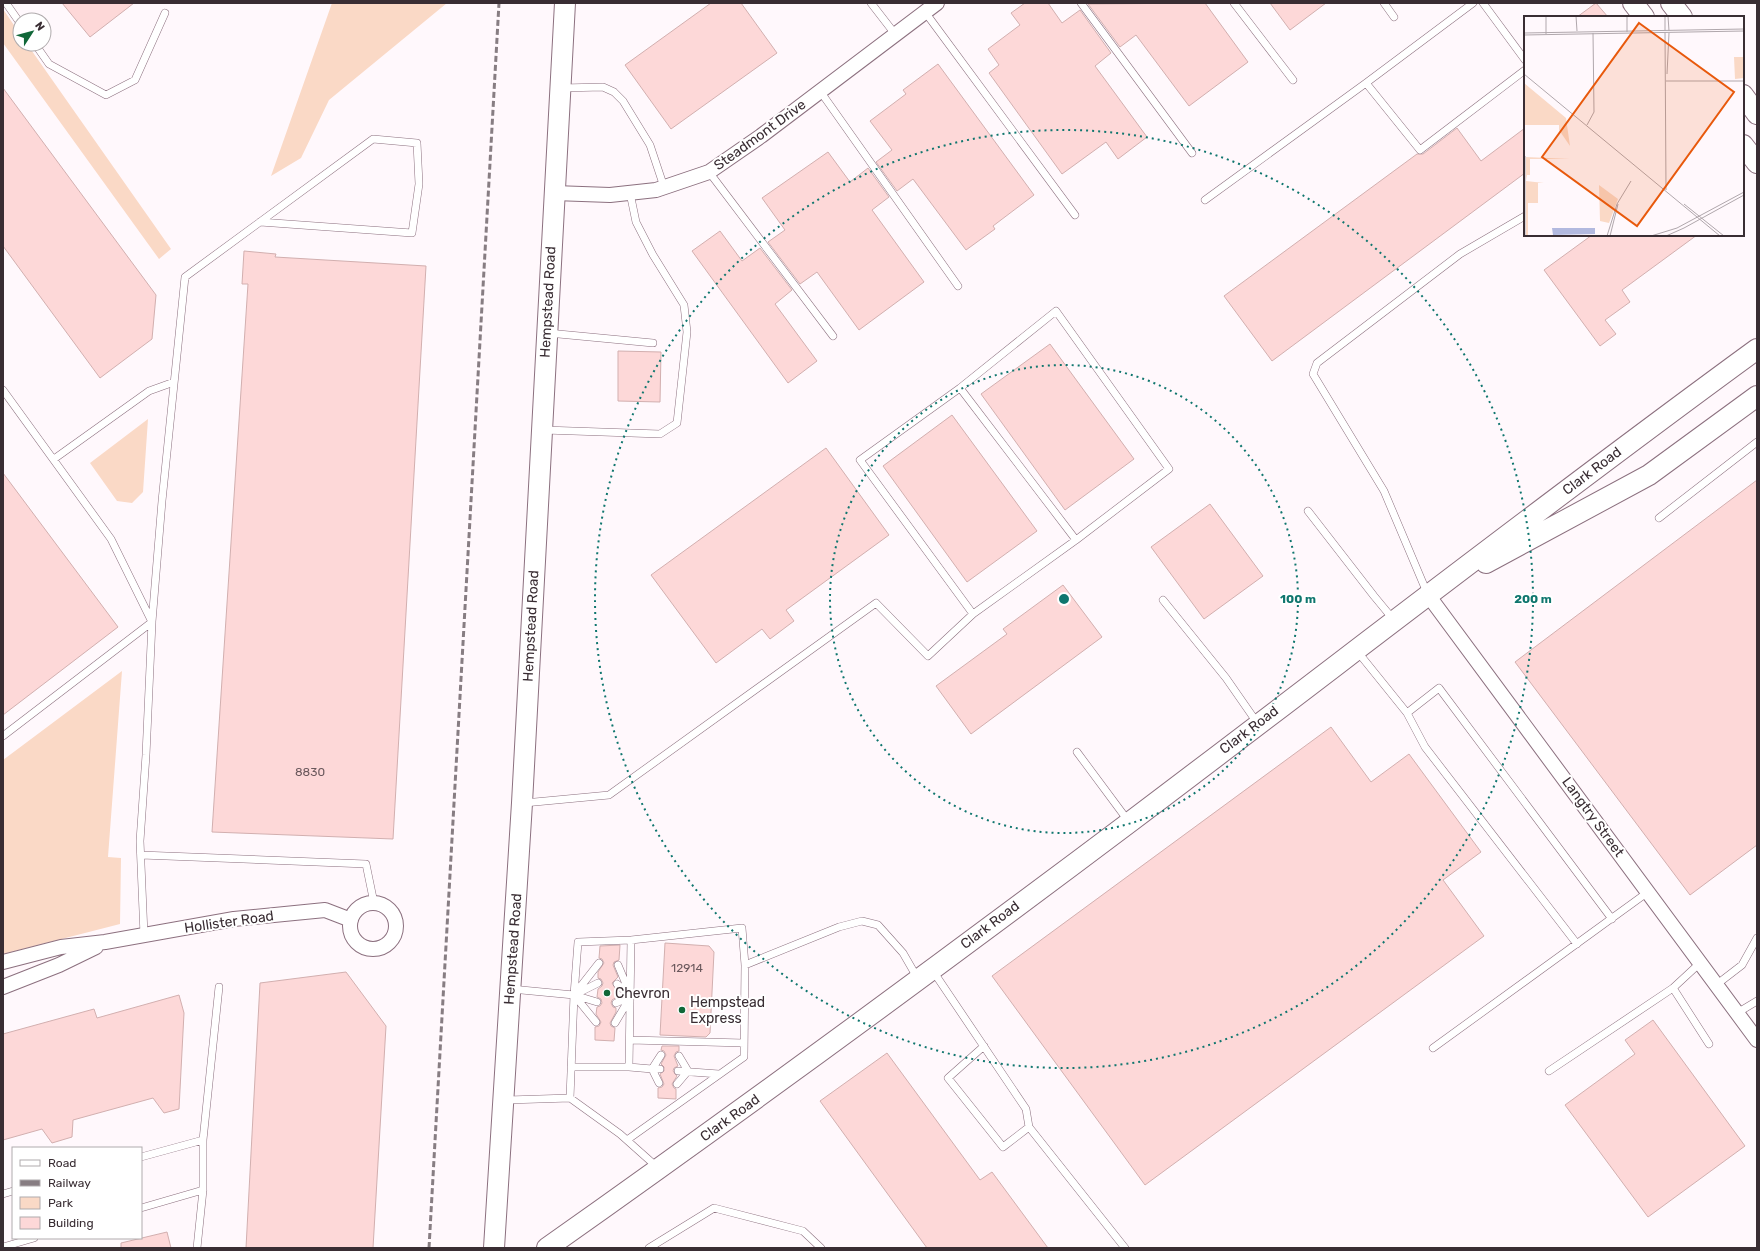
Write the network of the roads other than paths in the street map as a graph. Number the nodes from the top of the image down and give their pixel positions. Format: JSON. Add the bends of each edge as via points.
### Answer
{"nodes":[{"id":1,"x":6,"y":3,"type":"edge"},
{"id":2,"x":565,"y":3,"type":"edge"},
{"id":3,"x":871,"y":3,"type":"edge"},
{"id":4,"x":937,"y":3,"type":"edge"},
{"id":5,"x":1081,"y":3,"type":"edge"},
{"id":6,"x":1234,"y":3,"type":"edge"},
{"id":7,"x":1384,"y":3,"type":"edge"},
{"id":8,"x":1473,"y":3,"type":"edge"},
{"id":9,"x":1483,"y":3,"type":"edge"},
{"id":10,"x":1633,"y":3,"type":"edge"},
{"id":11,"x":1671,"y":3,"type":"edge"},
{"id":12,"x":12,"y":12,"type":"edge"},
{"id":13,"x":925,"y":12,"type":"junction"},
{"id":14,"x":165,"y":13,"type":"dead end"},
{"id":15,"x":1643,"y":16,"type":"edge"},
{"id":16,"x":1681,"y":16,"type":"edge"},
{"id":17,"x":1394,"y":17,"type":"dead end"},
{"id":18,"x":895,"y":34,"type":"junction"},
{"id":19,"x":41,"y":52,"type":"edge"},
{"id":20,"x":1524,"y":59,"type":"edge"},
{"id":21,"x":1524,"y":71,"type":"edge"},
{"id":22,"x":1293,"y":80,"type":"dead end"},
{"id":23,"x":1366,"y":83,"type":"junction"},
{"id":24,"x":560,"y":88,"type":"junction"},
{"id":25,"x":820,"y":91,"type":"junction"},
{"id":26,"x":1744,"y":96,"type":"edge"},
{"id":27,"x":1757,"y":114,"type":"edge"},
{"id":28,"x":1744,"y":146,"type":"edge"},
{"id":29,"x":1192,"y":153,"type":"dead end"},
{"id":30,"x":1757,"y":163,"type":"edge"},
{"id":31,"x":709,"y":172,"type":"junction"},
{"id":32,"x":664,"y":187,"type":"junction"},
{"id":33,"x":554,"y":193,"type":"junction"},
{"id":34,"x":630,"y":193,"type":"junction"},
{"id":35,"x":1205,"y":200,"type":"dead end"},
{"id":36,"x":1075,"y":215,"type":"dead end"},
{"id":37,"x":1524,"y":217,"type":"edge"},
{"id":38,"x":260,"y":222,"type":"junction"},
{"id":39,"x":958,"y":286,"type":"dead end"},
{"id":40,"x":547,"y":333,"type":"junction"},
{"id":41,"x":833,"y":336,"type":"dead end"},
{"id":42,"x":654,"y":343,"type":"dead end"},
{"id":43,"x":1757,"y":349,"type":"edge"},
{"id":44,"x":174,"y":382,"type":"junction"},
{"id":45,"x":960,"y":388,"type":"junction"},
{"id":46,"x":3,"y":390,"type":"edge"},
{"id":47,"x":1757,"y":396,"type":"edge"},
{"id":48,"x":542,"y":430,"type":"junction"},
{"id":49,"x":1757,"y":442,"type":"edge"},
{"id":50,"x":54,"y":459,"type":"junction"},
{"id":51,"x":1308,"y":511,"type":"dead end"},
{"id":52,"x":1659,"y":518,"type":"dead end"},
{"id":53,"x":1076,"y":540,"type":"junction"},
{"id":54,"x":1428,"y":595,"type":"junction"},
{"id":55,"x":1163,"y":600,"type":"dead end"},
{"id":56,"x":973,"y":614,"type":"junction"},
{"id":57,"x":1394,"y":620,"type":"junction"},
{"id":58,"x":152,"y":622,"type":"junction"},
{"id":59,"x":1356,"y":649,"type":"junction"},
{"id":60,"x":1407,"y":713,"type":"junction"},
{"id":61,"x":1258,"y":724,"type":"junction"},
{"id":62,"x":3,"y":736,"type":"edge"},
{"id":63,"x":1077,"y":752,"type":"dead end"},
{"id":64,"x":522,"y":803,"type":"junction"},
{"id":65,"x":1129,"y":822,"type":"junction"},
{"id":66,"x":140,"y":855,"type":"junction"},
{"id":67,"x":1648,"y":892,"type":"junction"},
{"id":68,"x":374,"y":903,"type":"junction"},
{"id":69,"x":1612,"y":919,"type":"junction"},
{"id":70,"x":351,"y":920,"type":"junction"},
{"id":71,"x":144,"y":935,"type":"junction"},
{"id":72,"x":1757,"y":938,"type":"edge"},
{"id":73,"x":632,"y":940,"type":"junction"},
{"id":74,"x":106,"y":942,"type":"junction"},
{"id":75,"x":1577,"y":944,"type":"junction"},
{"id":76,"x":3,"y":962,"type":"edge"},
{"id":77,"x":1700,"y":963,"type":"junction"},
{"id":78,"x":599,"y":964,"type":"dead end"},
{"id":79,"x":618,"y":964,"type":"dead end"},
{"id":80,"x":745,"y":965,"type":"junction"},
{"id":81,"x":925,"y":974,"type":"junction"},
{"id":82,"x":598,"y":983,"type":"dead end"},
{"id":83,"x":617,"y":984,"type":"dead end"},
{"id":84,"x":1716,"y":985,"type":"junction"},
{"id":85,"x":219,"y":987,"type":"dead end"},
{"id":86,"x":3,"y":988,"type":"edge"},
{"id":87,"x":1673,"y":988,"type":"junction"},
{"id":88,"x":510,"y":989,"type":"junction"},
{"id":89,"x":574,"y":995,"type":"junction"},
{"id":90,"x":631,"y":996,"type":"junction"},
{"id":91,"x":1757,"y":1001,"type":"edge"},
{"id":92,"x":597,"y":1002,"type":"dead end"},
{"id":93,"x":616,"y":1003,"type":"dead end"},
{"id":94,"x":1737,"y":1013,"type":"junction"},
{"id":95,"x":596,"y":1022,"type":"dead end"},
{"id":96,"x":615,"y":1022,"type":"dead end"},
{"id":97,"x":630,"y":1040,"type":"junction"},
{"id":98,"x":1757,"y":1040,"type":"edge"},
{"id":99,"x":744,"y":1043,"type":"junction"},
{"id":100,"x":1709,"y":1044,"type":"dead end"},
{"id":101,"x":984,"y":1046,"type":"junction"},
{"id":102,"x":1433,"y":1048,"type":"dead end"},
{"id":103,"x":661,"y":1055,"type":"dead end"},
{"id":104,"x":679,"y":1056,"type":"dead end"},
{"id":105,"x":571,"y":1067,"type":"junction"},
{"id":106,"x":629,"y":1067,"type":"junction"},
{"id":107,"x":656,"y":1069,"type":"junction"},
{"id":108,"x":678,"y":1071,"type":"dead end"},
{"id":109,"x":688,"y":1071,"type":"junction"},
{"id":110,"x":1549,"y":1072,"type":"dead end"},
{"id":111,"x":719,"y":1074,"type":"junction"},
{"id":112,"x":659,"y":1083,"type":"dead end"},
{"id":113,"x":677,"y":1084,"type":"dead end"},
{"id":114,"x":570,"y":1098,"type":"junction"},
{"id":115,"x":503,"y":1100,"type":"junction"},
{"id":116,"x":1029,"y":1127,"type":"junction"},
{"id":117,"x":203,"y":1140,"type":"junction"},
{"id":118,"x":627,"y":1140,"type":"junction"},
{"id":119,"x":142,"y":1157,"type":"edge"},
{"id":120,"x":659,"y":1169,"type":"junction"},
{"id":121,"x":203,"y":1190,"type":"junction"},
{"id":122,"x":142,"y":1208,"type":"edge"},
{"id":123,"x":31,"y":1239,"type":"edge"},
{"id":124,"x":3,"y":1247,"type":"edge"},
{"id":125,"x":197,"y":1248,"type":"edge"},
{"id":126,"x":494,"y":1248,"type":"edge"},
{"id":127,"x":547,"y":1248,"type":"edge"},
{"id":128,"x":649,"y":1248,"type":"edge"},
{"id":129,"x":821,"y":1248,"type":"edge"},
{"id":130,"x":1125,"y":1248,"type":"edge"}],
"edges":[{"from":1,"to":12,"type":"lane"},
{"from":2,"to":24,"type":"street","name":"Hempstead Road"},
{"from":3,"to":18,"type":"lane"},
{"from":4,"to":13,"type":"street","name":"Steadmont Drive"},
{"from":5,"to":29,"type":"lane"},
{"from":6,"to":22,"type":"lane"},
{"from":7,"to":17,"type":"lane"},
{"from":8,"to":23,"type":"lane"},
{"from":9,"to":20,"type":"lane"},
{"from":10,"to":15,"type":"street"},
{"from":11,"to":16,"type":"street"},
{"from":13,"to":18,"type":"street","name":"Steadmont Drive"},
{"from":13,"to":36,"type":"lane"},
{"from":14,"to":19,"type":"lane","via":[[135,80],[106,95],[49,64]]},
{"from":18,"to":25,"type":"street","name":"Steadmont Drive"},
{"from":21,"to":23,"type":"lane","via":[[1420,150]]},
{"from":23,"to":35,"type":"lane"},
{"from":24,"to":32,"type":"lane","via":[[603,87],[614,92],[623,101],[650,145]]},
{"from":24,"to":33,"type":"street","name":"Hempstead Road"},
{"from":25,"to":31,"type":"street","name":"Steadmont Drive"},
{"from":25,"to":39,"type":"lane"},
{"from":26,"to":27,"type":"street"},
{"from":28,"to":30,"type":"street"},
{"from":31,"to":32,"type":"street","name":"Steadmont Drive"},
{"from":31,"to":41,"type":"lane"},
{"from":32,"to":34,"type":"street","name":"Steadmont Drive"},
{"from":33,"to":34,"type":"street","name":"Steadmont Drive"},
{"from":33,"to":40,"type":"street","name":"Hempstead Road"},
{"from":34,"to":48,"type":"lane","via":[[636,222],[684,305],[687,332],[677,423],[660,434]]},
{"from":37,"to":54,"type":"lane","via":[[1460,254],[1317,362],[1313,374],[1384,491]]},
{"from":38,"to":38,"type":"lane","via":[[373,139],[418,143],[419,184],[412,233]]},
{"from":38,"to":44,"type":"lane","via":[[185,277]]},
{"from":40,"to":42,"type":"lane"},
{"from":40,"to":48,"type":"street","name":"Hempstead Road"},
{"from":43,"to":54,"type":"street","name":"Clark Road","via":[[1626,444]]},
{"from":44,"to":50,"type":"lane","via":[[149,391]]},
{"from":44,"to":58,"type":"lane"},
{"from":45,"to":53,"type":"lane"},
{"from":45,"to":53,"type":"lane","via":[[1056,311],[1169,469]]},
{"from":45,"to":56,"type":"lane","via":[[860,460]]},
{"from":46,"to":50,"type":"lane"},
{"from":47,"to":54,"type":"street","name":"Clark Road","via":[[1649,475]]},
{"from":48,"to":64,"type":"street","name":"Hempstead Road"},
{"from":49,"to":52,"type":"lane"},
{"from":50,"to":58,"type":"lane","via":[[111,539]]},
{"from":51,"to":57,"type":"lane"},
{"from":53,"to":56,"type":"lane"},
{"from":54,"to":57,"type":"street","name":"Clark Road"},
{"from":54,"to":67,"type":"street","name":"Langtry Street"},
{"from":55,"to":61,"type":"lane","via":[[1226,678]]},
{"from":56,"to":64,"type":"lane","via":[[928,656],[876,603],[609,795]]},
{"from":57,"to":59,"type":"street","name":"Clark Road"},
{"from":58,"to":62,"type":"lane"},
{"from":58,"to":66,"type":"lane"},
{"from":59,"to":60,"type":"lane"},
{"from":59,"to":61,"type":"street","name":"Clark Road"},
{"from":60,"to":69,"type":"lane","via":[[1439,688]]},
{"from":60,"to":75,"type":"lane","via":[[1425,747]]},
{"from":61,"to":65,"type":"street","name":"Clark Road"},
{"from":63,"to":65,"type":"lane"},
{"from":64,"to":88,"type":"street","name":"Hempstead Road"},
{"from":65,"to":81,"type":"street","name":"Clark Road"},
{"from":66,"to":68,"type":"lane","via":[[366,864]]},
{"from":66,"to":71,"type":"lane"},
{"from":67,"to":69,"type":"lane"},
{"from":67,"to":77,"type":"street","name":"Langtry Street"},
{"from":68,"to":70,"type":"street","via":[[359,907]]},
{"from":68,"to":70,"type":"street","via":[[382,904],[393,915],[395,930],[389,942],[376,948],[362,945],[352,935]]},
{"from":69,"to":75,"type":"lane"},
{"from":70,"to":71,"type":"street","name":"Hollister Road","via":[[325,910],[234,919]]},
{"from":71,"to":74,"type":"street","name":"Hollister Road"},
{"from":72,"to":84,"type":"lane","via":[[1742,965]]},
{"from":73,"to":80,"type":"lane","via":[[742,928]]},
{"from":73,"to":89,"type":"lane","via":[[578,942]]},
{"from":73,"to":90,"type":"lane"},
{"from":74,"to":76,"type":"street","name":"Hollister Road","via":[[61,947]]},
{"from":74,"to":86,"type":"street","name":"Hollister Road"},
{"from":75,"to":102,"type":"lane"},
{"from":77,"to":84,"type":"street","name":"Langtry Street"},
{"from":77,"to":87,"type":"lane"},
{"from":78,"to":89,"type":"lane"},
{"from":79,"to":90,"type":"lane"},
{"from":80,"to":81,"type":"lane","via":[[839,927],[862,921],[878,925]]},
{"from":80,"to":99,"type":"lane"},
{"from":81,"to":101,"type":"lane"},
{"from":81,"to":120,"type":"street","name":"Clark Road"},
{"from":82,"to":89,"type":"lane"},
{"from":83,"to":90,"type":"lane"},
{"from":84,"to":94,"type":"street","name":"Langtry Street"},
{"from":85,"to":117,"type":"lane"},
{"from":87,"to":100,"type":"lane"},
{"from":87,"to":110,"type":"lane"},
{"from":88,"to":89,"type":"lane"},
{"from":88,"to":115,"type":"street","name":"Hempstead Road"},
{"from":89,"to":92,"type":"lane"},
{"from":89,"to":95,"type":"lane"},
{"from":89,"to":105,"type":"lane"},
{"from":90,"to":93,"type":"lane"},
{"from":90,"to":96,"type":"lane"},
{"from":90,"to":97,"type":"lane"},
{"from":91,"to":94,"type":"lane"},
{"from":94,"to":98,"type":"street","name":"Langtry Street"},
{"from":97,"to":99,"type":"lane"},
{"from":97,"to":106,"type":"lane"},
{"from":99,"to":111,"type":"lane","via":[[744,1057]]},
{"from":101,"to":116,"type":"lane","via":[[1026,1109]]},
{"from":101,"to":116,"type":"lane","via":[[948,1078],[1003,1147]]},
{"from":103,"to":107,"type":"lane"},
{"from":104,"to":109,"type":"lane"},
{"from":105,"to":106,"type":"lane"},
{"from":105,"to":114,"type":"lane"},
{"from":106,"to":107,"type":"lane"},
{"from":107,"to":112,"type":"lane"},
{"from":108,"to":109,"type":"lane"},
{"from":109,"to":111,"type":"lane"},
{"from":109,"to":113,"type":"lane"},
{"from":111,"to":118,"type":"lane"},
{"from":114,"to":115,"type":"lane"},
{"from":114,"to":118,"type":"lane"},
{"from":115,"to":126,"type":"street","name":"Hempstead Road"},
{"from":116,"to":130,"type":"lane"},
{"from":117,"to":119,"type":"lane"},
{"from":117,"to":121,"type":"lane"},
{"from":118,"to":120,"type":"lane"},
{"from":120,"to":127,"type":"street","name":"Clark Road"},
{"from":121,"to":122,"type":"lane"},
{"from":121,"to":125,"type":"lane"},
{"from":123,"to":124,"type":"lane"},
{"from":128,"to":129,"type":"lane","via":[[714,1208],[804,1231]]}]}
